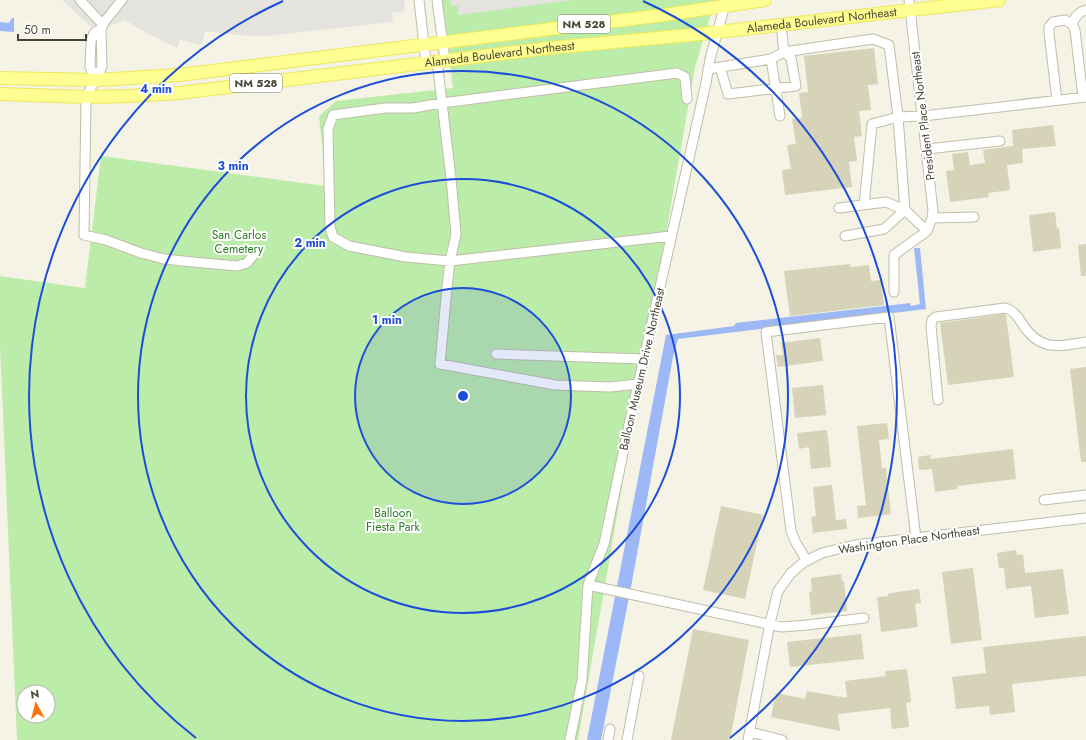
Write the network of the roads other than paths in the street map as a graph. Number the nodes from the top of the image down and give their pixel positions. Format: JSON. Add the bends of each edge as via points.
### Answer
{"nodes":[{"id":1,"x":80,"y":0,"type":"edge"},
{"id":2,"x":122,"y":0,"type":"edge"},
{"id":3,"x":419,"y":0,"type":"edge"},
{"id":4,"x":437,"y":0,"type":"edge"},
{"id":5,"x":765,"y":0,"type":"edge"},
{"id":6,"x":999,"y":0,"type":"edge"},
{"id":7,"x":725,"y":3,"type":"edge"},
{"id":8,"x":909,"y":5,"type":"edge"},
{"id":9,"x":1086,"y":10,"type":"edge"},
{"id":10,"x":1072,"y":24,"type":"junction"},
{"id":11,"x":781,"y":25,"type":"junction"},
{"id":12,"x":102,"y":27,"type":"junction"},
{"id":13,"x":718,"y":32,"type":"junction"},
{"id":14,"x":443,"y":41,"type":"junction"},
{"id":15,"x":424,"y":44,"type":"junction"},
{"id":16,"x":787,"y":51,"type":"junction"},
{"id":17,"x":771,"y":59,"type":"junction"},
{"id":18,"x":436,"y":61,"type":"junction"},
{"id":19,"x":720,"y":66,"type":"junction"},
{"id":20,"x":708,"y":69,"type":"junction"},
{"id":21,"x":0,"y":78,"type":"edge"},
{"id":22,"x":96,"y":80,"type":"junction"},
{"id":23,"x":1084,"y":81,"type":"edge"},
{"id":24,"x":776,"y":88,"type":"junction"},
{"id":25,"x":0,"y":94,"type":"edge"},
{"id":26,"x":86,"y":97,"type":"junction"},
{"id":27,"x":1084,"y":97,"type":"edge"},
{"id":28,"x":687,"y":98,"type":"dead end"},
{"id":29,"x":1057,"y":100,"type":"junction"},
{"id":30,"x":442,"y":103,"type":"junction"},
{"id":31,"x":780,"y":116,"type":"dead end"},
{"id":32,"x":923,"y":116,"type":"junction"},
{"id":33,"x":898,"y":117,"type":"junction"},
{"id":34,"x":1000,"y":141,"type":"dead end"},
{"id":35,"x":927,"y":149,"type":"junction"},
{"id":36,"x":864,"y":205,"type":"junction"},
{"id":37,"x":839,"y":208,"type":"dead end"},
{"id":38,"x":905,"y":210,"type":"junction"},
{"id":39,"x":974,"y":217,"type":"dead end"},
{"id":40,"x":932,"y":218,"type":"junction"},
{"id":41,"x":927,"y":231,"type":"junction"},
{"id":42,"x":671,"y":236,"type":"junction"},
{"id":43,"x":845,"y":236,"type":"dead end"},
{"id":44,"x":254,"y":253,"type":"dead end"},
{"id":45,"x":450,"y":261,"type":"junction"},
{"id":46,"x":894,"y":292,"type":"dead end"},
{"id":47,"x":1086,"y":342,"type":"edge"},
{"id":48,"x":496,"y":354,"type":"dead end"},
{"id":49,"x":644,"y":359,"type":"junction"},
{"id":50,"x":638,"y":384,"type":"junction"},
{"id":51,"x":938,"y":400,"type":"dead end"},
{"id":52,"x":1086,"y":495,"type":"edge"},
{"id":53,"x":1044,"y":500,"type":"dead end"},
{"id":54,"x":1086,"y":518,"type":"edge"},
{"id":55,"x":916,"y":538,"type":"junction"},
{"id":56,"x":807,"y":561,"type":"junction"},
{"id":57,"x":588,"y":585,"type":"junction"},
{"id":58,"x":864,"y":618,"type":"dead end"},
{"id":59,"x":770,"y":623,"type":"junction"},
{"id":60,"x":639,"y":676,"type":"dead end"},
{"id":61,"x":610,"y":729,"type":"dead end"},
{"id":62,"x":749,"y":736,"type":"edge"},
{"id":63,"x":570,"y":740,"type":"edge"},
{"id":64,"x":608,"y":740,"type":"edge"},
{"id":65,"x":627,"y":740,"type":"edge"},
{"id":66,"x":782,"y":740,"type":"edge"}],
"edges":[{"from":1,"to":12,"type":"street"},
{"from":2,"to":12,"type":"street"},
{"from":3,"to":15,"type":"street"},
{"from":4,"to":14,"type":"street"},
{"from":5,"to":7,"type":"main road","name":"Alameda Boulevard Northeast","number":"NM 528"},
{"from":6,"to":8,"type":"main road","name":"Alameda Boulevard Northeast","number":"NM 528"},
{"from":7,"to":13,"type":"street","name":"Balloon Museum Drive Northeast"},
{"from":7,"to":14,"type":"main road","name":"Alameda Boulevard Northeast","number":"NM 528","via":[[664,15]]},
{"from":8,"to":11,"type":"main road","name":"Alameda Boulevard Northeast","number":"NM 528"},
{"from":8,"to":32,"type":"street","name":"President Place Northeast"},
{"from":9,"to":10,"type":"street","via":[[1076,16]]},
{"from":10,"to":23,"type":"street"},
{"from":10,"to":29,"type":"street","via":[[1065,20],[1053,22],[1049,27]]},
{"from":11,"to":13,"type":"main road","name":"Alameda Boulevard Northeast","number":"NM 528"},
{"from":11,"to":16,"type":"street"},
{"from":12,"to":22,"type":"street","via":[[94,33],[91,41],[90,67]]},
{"from":13,"to":18,"type":"main road","name":"Alameda Boulevard Northeast","number":"NM 528"},
{"from":13,"to":20,"type":"street","name":"Balloon Museum Drive Northeast"},
{"from":14,"to":15,"type":"main road","name":"Alameda Boulevard Northeast","number":"NM 528"},
{"from":14,"to":18,"type":"street"},
{"from":15,"to":18,"type":"street"},
{"from":15,"to":22,"type":"main road","name":"Alameda Boulevard Northeast","number":"NM 528","via":[[179,75]]},
{"from":16,"to":17,"type":"street"},
{"from":16,"to":24,"type":"street","via":[[791,58],[796,86]]},
{"from":16,"to":33,"type":"street","via":[[873,39],[889,45]]},
{"from":17,"to":19,"type":"street"},
{"from":17,"to":24,"type":"street"},
{"from":18,"to":26,"type":"main road","name":"Alameda Boulevard Northeast","number":"NM 528","via":[[180,93]]},
{"from":18,"to":30,"type":"street"},
{"from":19,"to":20,"type":"street"},
{"from":19,"to":24,"type":"street","via":[[728,94]]},
{"from":20,"to":42,"type":"street","name":"Balloon Museum Drive Northeast"},
{"from":21,"to":22,"type":"main road","name":"Alameda Boulevard Northeast","number":"NM 528"},
{"from":22,"to":26,"type":"street"},
{"from":23,"to":27,"type":"street"},
{"from":24,"to":31,"type":"street"},
{"from":25,"to":26,"type":"main road","name":"Alameda Boulevard Northeast","number":"NM 528"},
{"from":26,"to":44,"type":"street","via":[[84,235],[141,253],[178,261],[237,266],[247,263]]},
{"from":27,"to":29,"type":"street"},
{"from":28,"to":30,"type":"street","via":[[685,77],[677,73]]},
{"from":29,"to":32,"type":"street"},
{"from":30,"to":45,"type":"street","via":[[456,234]]},
{"from":30,"to":45,"type":"street","via":[[333,115],[328,129],[330,227],[333,237],[349,246],[406,257]]},
{"from":32,"to":33,"type":"street"},
{"from":32,"to":35,"type":"street","name":"President Place Northeast"},
{"from":33,"to":36,"type":"street","via":[[872,124]]},
{"from":33,"to":38,"type":"street"},
{"from":34,"to":35,"type":"street"},
{"from":35,"to":40,"type":"street","name":"President Place Northeast","via":[[933,204]]},
{"from":36,"to":37,"type":"street"},
{"from":36,"to":38,"type":"street","via":[[886,202]]},
{"from":38,"to":41,"type":"street"},
{"from":38,"to":43,"type":"street","via":[[884,230]]},
{"from":39,"to":40,"type":"street"},
{"from":40,"to":41,"type":"street","name":"President Place Northeast"},
{"from":41,"to":46,"type":"street","via":[[894,255]]},
{"from":42,"to":45,"type":"street"},
{"from":42,"to":49,"type":"street","name":"Balloon Museum Drive Northeast"},
{"from":45,"to":50,"type":"street","via":[[440,364],[555,385],[610,387]]},
{"from":47,"to":51,"type":"street","via":[[1053,346],[1037,341],[1028,333],[1016,314],[1005,308],[936,317],[932,320],[931,326]]},
{"from":48,"to":49,"type":"street"},
{"from":49,"to":50,"type":"street","name":"Balloon Museum Drive Northeast"},
{"from":50,"to":57,"type":"street","name":"Balloon Museum Drive Northeast","via":[[604,544]]},
{"from":52,"to":53,"type":"street"},
{"from":54,"to":55,"type":"street","name":"Washington Place Northeast"},
{"from":55,"to":56,"type":"street","name":"Washington Place Northeast","via":[[855,545],[822,553]]},
{"from":55,"to":56,"type":"street","via":[[889,317],[766,332],[791,531]]},
{"from":56,"to":59,"type":"street","name":"Washington Place Northeast","via":[[791,573],[778,591]]},
{"from":57,"to":59,"type":"street"},
{"from":57,"to":63,"type":"street","name":"Balloon Museum Drive Northeast","via":[[582,680]]},
{"from":58,"to":59,"type":"street","via":[[782,627]]},
{"from":59,"to":62,"type":"street","name":"Washington Place Northeast"},
{"from":60,"to":65,"type":"street"},
{"from":61,"to":64,"type":"street"},
{"from":62,"to":66,"type":"street"}]}
